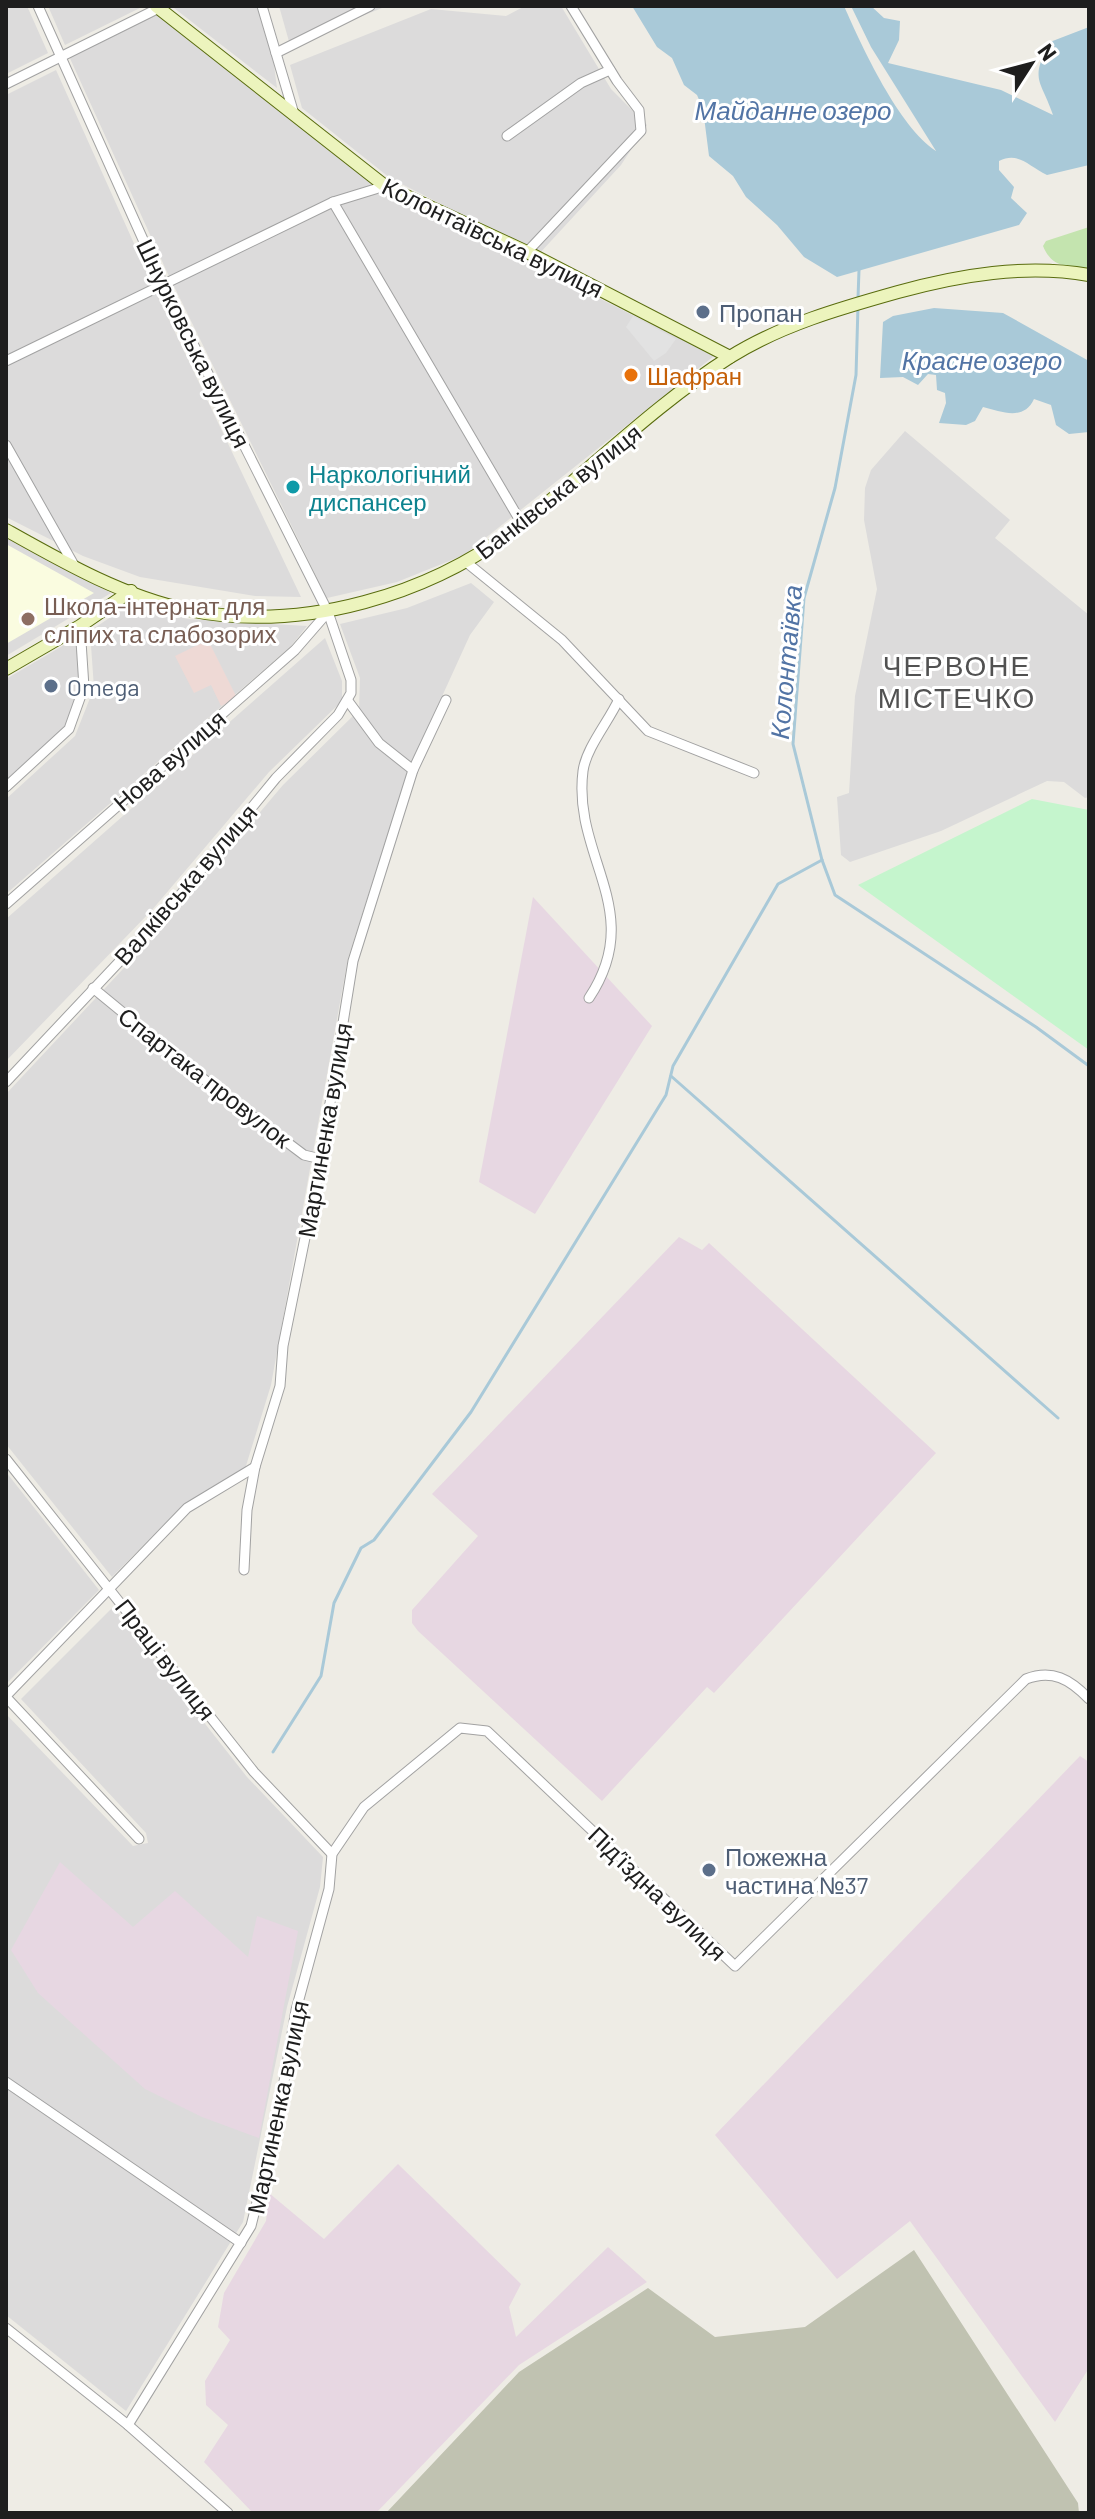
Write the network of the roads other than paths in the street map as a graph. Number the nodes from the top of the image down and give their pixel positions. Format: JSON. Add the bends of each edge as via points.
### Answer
{"nodes":[{"id":1,"x":38,"y":6,"type":"edge"},
{"id":2,"x":262,"y":6,"type":"edge"},
{"id":3,"x":370,"y":6,"type":"edge"},
{"id":4,"x":571,"y":6,"type":"edge"},
{"id":5,"x":159,"y":7,"type":"edge"},
{"id":6,"x":276,"y":53,"type":"junction"},
{"id":7,"x":61,"y":58,"type":"junction"},
{"id":8,"x":610,"y":70,"type":"junction"},
{"id":9,"x":6,"y":84,"type":"edge"},
{"id":10,"x":294,"y":114,"type":"junction"},
{"id":11,"x":507,"y":136,"type":"dead end"},
{"id":12,"x":385,"y":186,"type":"junction"},
{"id":13,"x":333,"y":202,"type":"junction"},
{"id":14,"x":527,"y":252,"type":"junction"},
{"id":15,"x":1089,"y":275,"type":"edge"},
{"id":16,"x":163,"y":284,"type":"junction"},
{"id":17,"x":730,"y":357,"type":"junction"},
{"id":18,"x":6,"y":361,"type":"edge"},
{"id":19,"x":6,"y":445,"type":"edge"},
{"id":20,"x":522,"y":524,"type":"junction"},
{"id":21,"x":6,"y":530,"type":"edge"},
{"id":22,"x":466,"y":562,"type":"junction"},
{"id":23,"x":76,"y":569,"type":"junction"},
{"id":24,"x":131,"y":591,"type":"junction"},
{"id":25,"x":328,"y":612,"type":"junction"},
{"id":26,"x":80,"y":626,"type":"junction"},
{"id":27,"x":6,"y":669,"type":"edge"},
{"id":28,"x":619,"y":699,"type":"junction"},
{"id":29,"x":446,"y":700,"type":"dead end"},
{"id":30,"x":348,"y":701,"type":"junction"},
{"id":31,"x":413,"y":770,"type":"junction"},
{"id":32,"x":754,"y":773,"type":"dead end"},
{"id":33,"x":6,"y":787,"type":"edge"},
{"id":34,"x":6,"y":904,"type":"edge"},
{"id":35,"x":93,"y":988,"type":"junction"},
{"id":36,"x":589,"y":998,"type":"dead end"},
{"id":37,"x":6,"y":1082,"type":"edge"},
{"id":38,"x":321,"y":1159,"type":"junction"},
{"id":39,"x":6,"y":1459,"type":"edge"},
{"id":40,"x":255,"y":1467,"type":"junction"},
{"id":41,"x":244,"y":1570,"type":"dead end"},
{"id":42,"x":109,"y":1586,"type":"junction"},
{"id":43,"x":6,"y":1696,"type":"edge"},
{"id":44,"x":1089,"y":1699,"type":"edge"},
{"id":45,"x":139,"y":1839,"type":"dead end"},
{"id":46,"x":332,"y":1854,"type":"junction"},
{"id":47,"x":6,"y":2082,"type":"edge"},
{"id":48,"x":241,"y":2243,"type":"junction"},
{"id":49,"x":6,"y":2328,"type":"edge"},
{"id":50,"x":128,"y":2425,"type":"junction"},
{"id":51,"x":228,"y":2513,"type":"edge"}],
"edges":[{"from":1,"to":7,"type":"street","name":"Шнурковська вулиця"},
{"from":2,"to":6,"type":"street"},
{"from":3,"to":6,"type":"street"},
{"from":4,"to":8,"type":"street"},
{"from":5,"to":7,"type":"street"},
{"from":5,"to":10,"type":"main road","name":"Колонтаївська вулиця"},
{"from":6,"to":10,"type":"street"},
{"from":7,"to":9,"type":"street"},
{"from":7,"to":16,"type":"street","name":"Шнурковська вулиця"},
{"from":8,"to":11,"type":"street","via":[[581,83]]},
{"from":8,"to":14,"type":"street","via":[[639,110],[641,131]]},
{"from":10,"to":12,"type":"main road","name":"Колонтаївська вулиця"},
{"from":12,"to":13,"type":"street"},
{"from":12,"to":14,"type":"main road","name":"Колонтаївська вулиця"},
{"from":13,"to":16,"type":"street"},
{"from":13,"to":20,"type":"street"},
{"from":14,"to":17,"type":"main road","name":"Колонтаївська вулиця"},
{"from":15,"to":17,"type":"main road","name":"Банківська вулиця","via":[[1000,271],[938,282],[804,321]]},
{"from":16,"to":18,"type":"street"},
{"from":16,"to":25,"type":"street","name":"Шнурковська вулиця"},
{"from":17,"to":20,"type":"main road","name":"Банківська вулиця"},
{"from":19,"to":23,"type":"street"},
{"from":20,"to":22,"type":"main road","name":"Банківська вулиця"},
{"from":21,"to":23,"type":"main road","name":"Банківська вулиця"},
{"from":22,"to":25,"type":"main road","name":"Банківська вулиця","via":[[404,591]]},
{"from":22,"to":28,"type":"street","via":[[543,623]]},
{"from":23,"to":24,"type":"main road","name":"Банківська вулиця"},
{"from":24,"to":25,"type":"main road","name":"Банківська вулиця","via":[[188,610]]},
{"from":24,"to":26,"type":"main road"},
{"from":25,"to":30,"type":"street","name":"Шнурковська вулиця","via":[[351,680]]},
{"from":25,"to":34,"type":"street","name":"Нова вулиця","via":[[295,650]]},
{"from":26,"to":27,"type":"main road"},
{"from":26,"to":33,"type":"street","via":[[84,687],[69,729]]},
{"from":28,"to":32,"type":"street","via":[[648,731]]},
{"from":28,"to":36,"type":"street","via":[[583,767],[585,818],[613,931],[605,974]]},
{"from":29,"to":31,"type":"street","name":"Мартиненка вулиця"},
{"from":30,"to":31,"type":"street","via":[[379,743]]},
{"from":30,"to":35,"type":"street","name":"Валківська вулиця","via":[[276,778],[168,910]]},
{"from":31,"to":38,"type":"street","name":"Мартиненка вулиця","via":[[353,961]]},
{"from":35,"to":37,"type":"street","name":"Валківська вулиця"},
{"from":35,"to":38,"type":"street","name":"Спартака провулок","via":[[304,1155]]},
{"from":38,"to":40,"type":"street","name":"Мартиненка вулиця","via":[[283,1346],[280,1386]]},
{"from":39,"to":42,"type":"street","name":"Праці вулиця"},
{"from":40,"to":41,"type":"street","name":"Мартиненка вулиця"},
{"from":40,"to":42,"type":"street","via":[[187,1508]]},
{"from":42,"to":43,"type":"street"},
{"from":42,"to":46,"type":"street","name":"Праці вулиця","via":[[254,1772]]},
{"from":43,"to":45,"type":"street"},
{"from":44,"to":46,"type":"street","name":"Під’їздна вулиця","via":[[1068,1680],[1053,1675],[1026,1679],[735,1966],[487,1731],[460,1728],[364,1807]]},
{"from":46,"to":48,"type":"street","name":"Мартиненка вулиця","via":[[329,1889],[296,2010],[278,2118],[251,2226]]},
{"from":47,"to":48,"type":"street"},
{"from":48,"to":50,"type":"street","name":"Мартиненка вулиця"},
{"from":49,"to":50,"type":"street"},
{"from":50,"to":51,"type":"street"}]}
